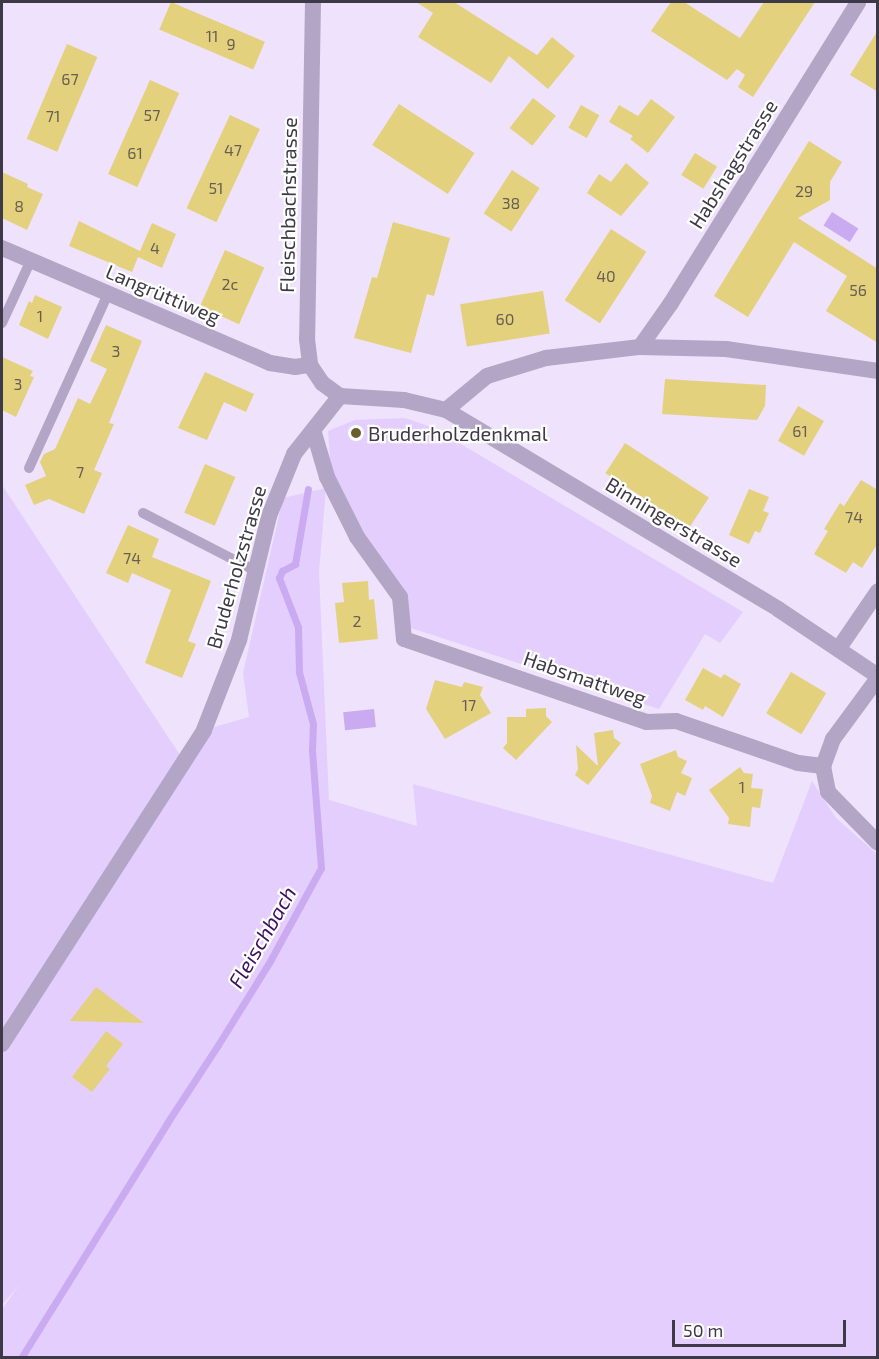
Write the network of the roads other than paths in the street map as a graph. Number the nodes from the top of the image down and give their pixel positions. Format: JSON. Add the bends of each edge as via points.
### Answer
{"nodes":[{"id":1,"x":313,"y":2,"type":"edge"},
{"id":2,"x":858,"y":2,"type":"edge"},
{"id":3,"x":2,"y":248,"type":"edge"},
{"id":4,"x":31,"y":261,"type":"junction"},
{"id":5,"x":108,"y":294,"type":"junction"},
{"id":6,"x":2,"y":323,"type":"edge"},
{"id":7,"x":640,"y":347,"type":"junction"},
{"id":8,"x":310,"y":364,"type":"junction"},
{"id":9,"x":878,"y":371,"type":"edge"},
{"id":10,"x":340,"y":396,"type":"junction"},
{"id":11,"x":446,"y":410,"type":"junction"},
{"id":12,"x":314,"y":433,"type":"junction"},
{"id":13,"x":29,"y":468,"type":"dead end"},
{"id":14,"x":143,"y":513,"type":"dead end"},
{"id":15,"x":255,"y":571,"type":"junction"},
{"id":16,"x":878,"y":591,"type":"edge"},
{"id":17,"x":838,"y":648,"type":"junction"},
{"id":18,"x":878,"y":677,"type":"edge"},
{"id":19,"x":824,"y":766,"type":"junction"},
{"id":20,"x":878,"y":843,"type":"edge"},
{"id":21,"x":2,"y":1044,"type":"edge"}],
"edges":[{"from":1,"to":8,"type":"street","name":"Fleischbachstrasse","via":[[307,339]]},
{"from":2,"to":7,"type":"street","name":"Habshagstrasse"},
{"from":3,"to":4,"type":"street","name":"Langrüttiweg"},
{"from":4,"to":5,"type":"street","name":"Langrüttiweg"},
{"from":4,"to":6,"type":"lane"},
{"from":5,"to":8,"type":"street","name":"Langrüttiweg","via":[[270,363],[295,367]]},
{"from":5,"to":13,"type":"lane"},
{"from":7,"to":9,"type":"street","via":[[726,348]]},
{"from":7,"to":11,"type":"street","via":[[546,358],[497,373]]},
{"from":8,"to":10,"type":"street","via":[[322,382]]},
{"from":10,"to":11,"type":"street","via":[[404,400]]},
{"from":10,"to":12,"type":"street","name":"Bruderholzstrasse"},
{"from":11,"to":17,"type":"street","name":"Binningerstrasse"},
{"from":12,"to":15,"type":"street","name":"Bruderholzstrasse","via":[[294,454],[269,516]]},
{"from":12,"to":19,"type":"street","name":"Habsmattweg","via":[[327,477],[357,537],[400,597],[404,639],[646,722],[676,721],[798,762]]},
{"from":14,"to":15,"type":"lane"},
{"from":15,"to":21,"type":"street","name":"Bruderholzstrasse","via":[[239,640],[204,730]]},
{"from":16,"to":17,"type":"street"},
{"from":17,"to":18,"type":"street","name":"Binningerstrasse"},
{"from":18,"to":19,"type":"street","via":[[833,739]]},
{"from":19,"to":20,"type":"street","via":[[828,792]]}]}
